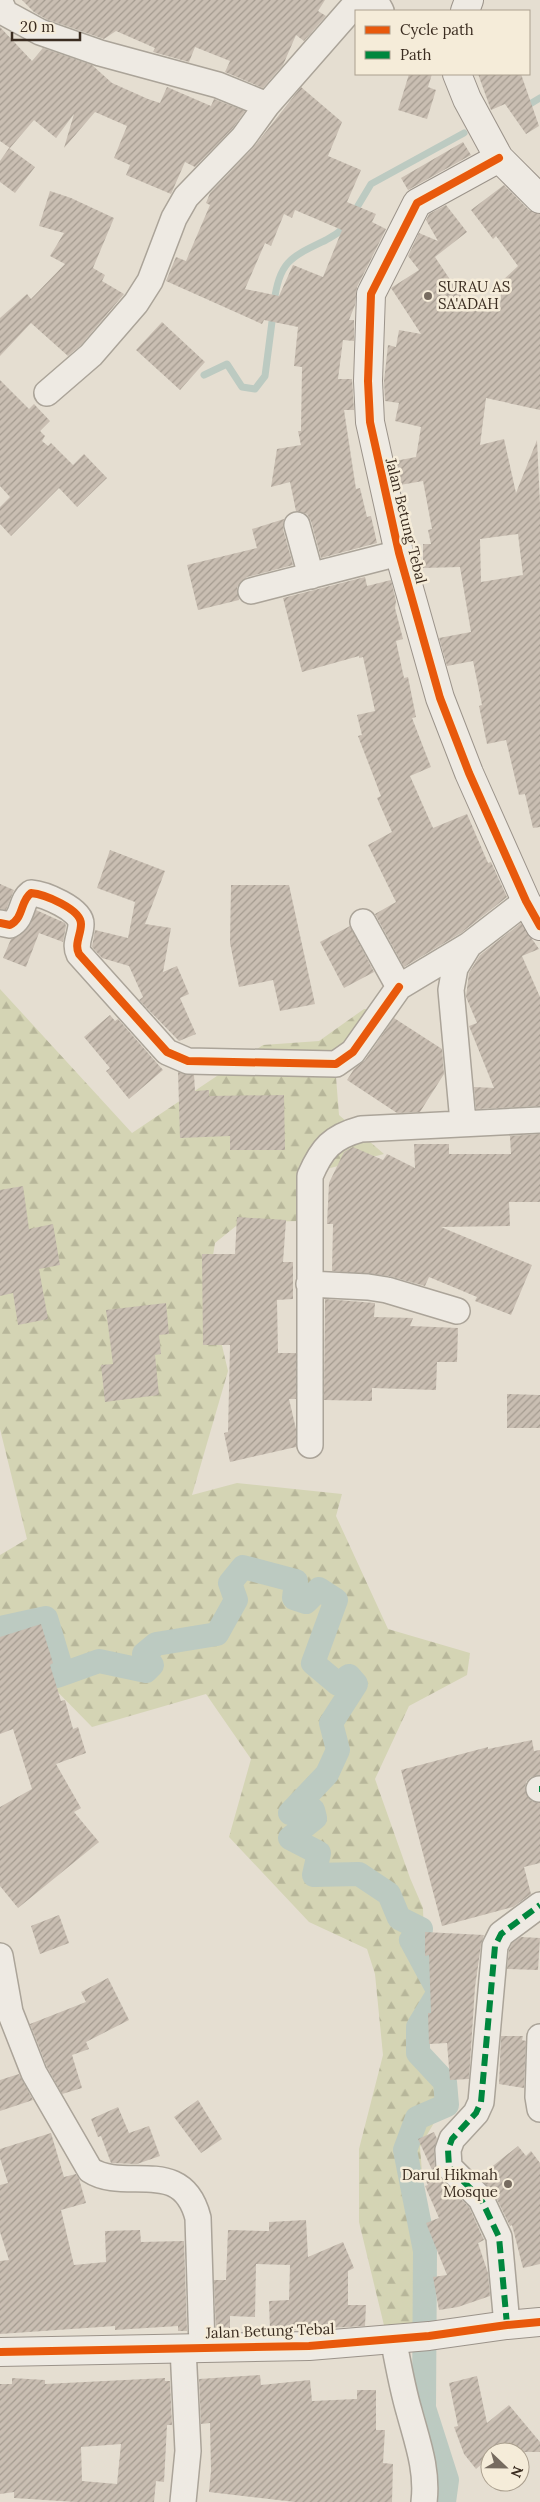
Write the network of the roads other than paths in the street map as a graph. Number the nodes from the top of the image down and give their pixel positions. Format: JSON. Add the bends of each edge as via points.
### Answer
{"nodes":[{"id":1,"x":359,"y":0,"type":"edge"},
{"id":2,"x":2,"y":12,"type":"edge"},
{"id":3,"x":457,"y":75,"type":"edge"},
{"id":4,"x":268,"y":105,"type":"junction"},
{"id":5,"x":499,"y":158,"type":"junction"},
{"id":6,"x":540,"y":199,"type":"edge"},
{"id":7,"x":47,"y":392,"type":"dead end"},
{"id":8,"x":297,"y":525,"type":"dead end"},
{"id":9,"x":399,"y":553,"type":"junction"},
{"id":10,"x":311,"y":576,"type":"junction"},
{"id":11,"x":251,"y":592,"type":"dead end"},
{"id":12,"x":526,"y":901,"type":"junction"},
{"id":13,"x":363,"y":922,"type":"dead end"},
{"id":14,"x":0,"y":923,"type":"edge"},
{"id":15,"x":540,"y":926,"type":"edge"},
{"id":16,"x":469,"y":945,"type":"junction"},
{"id":17,"x":399,"y":987,"type":"junction"},
{"id":18,"x":540,"y":1120,"type":"edge"},
{"id":19,"x":463,"y":1122,"type":"junction"},
{"id":20,"x":309,"y":1284,"type":"junction"},
{"id":21,"x":457,"y":1311,"type":"dead end"},
{"id":22,"x":310,"y":1445,"type":"dead end"},
{"id":23,"x":540,"y":1905,"type":"edge"},
{"id":24,"x":0,"y":1956,"type":"edge"},
{"id":25,"x":540,"y":2037,"type":"edge"},
{"id":26,"x":540,"y":2109,"type":"edge"},
{"id":27,"x":540,"y":2322,"type":"edge"},
{"id":28,"x":507,"y":2324,"type":"junction"},
{"id":29,"x":409,"y":2338,"type":"junction"},
{"id":30,"x":192,"y":2348,"type":"junction"},
{"id":31,"x":0,"y":2352,"type":"edge"},
{"id":32,"x":182,"y":2502,"type":"edge"},
{"id":33,"x":424,"y":2502,"type":"edge"}],
"edges":[{"from":1,"to":4,"type":"street"},
{"from":2,"to":4,"type":"street","via":[[40,32],[100,53],[218,85]]},
{"from":3,"to":5,"type":"street"},
{"from":4,"to":7,"type":"street","via":[[243,138],[186,197],[174,218],[150,281],[136,303],[90,355]]},
{"from":5,"to":6,"type":"street"},
{"from":5,"to":9,"type":"street","name":"Jalan Betung Tebal","via":[[417,203],[371,294],[370,422]]},
{"from":8,"to":10,"type":"street"},
{"from":9,"to":10,"type":"street"},
{"from":9,"to":12,"type":"street","name":"Jalan Betung Tebal","via":[[440,698],[468,773]]},
{"from":10,"to":11,"type":"street"},
{"from":12,"to":15,"type":"street","name":"Jalan Betung Tebal"},
{"from":12,"to":16,"type":"street"},
{"from":13,"to":17,"type":"street"},
{"from":14,"to":17,"type":"street","via":[[10,925],[17,921],[27,897],[32,893],[73,910],[81,924],[77,945],[79,954],[167,1052],[188,1061],[336,1064],[353,1052]]},
{"from":16,"to":17,"type":"street"},
{"from":16,"to":19,"type":"street","via":[[455,968],[451,990]]},
{"from":18,"to":19,"type":"street"},
{"from":19,"to":20,"type":"street","via":[[361,1129],[336,1138],[325,1148],[310,1176]]},
{"from":20,"to":21,"type":"street","via":[[387,1290]]},
{"from":20,"to":22,"type":"street"},
{"from":23,"to":28,"type":"street","via":[[501,1934],[495,1946],[481,2102],[476,2113],[452,2139],[448,2150],[449,2167],[481,2199],[498,2237]]},
{"from":24,"to":30,"type":"street","via":[[10,2012],[34,2073],[90,2170],[99,2176],[149,2177],[175,2185],[195,2205],[198,2218]]},
{"from":25,"to":26,"type":"street"},
{"from":27,"to":28,"type":"street","name":"Jalan Betung Tebal"},
{"from":28,"to":29,"type":"street","name":"Jalan Betung Tebal"},
{"from":29,"to":30,"type":"street","name":"Jalan Betung Tebal","via":[[310,2346]]},
{"from":29,"to":33,"type":"street","via":[[409,2411],[421,2455],[426,2488]]},
{"from":30,"to":31,"type":"street","name":"Jalan Betung Tebal"},
{"from":30,"to":32,"type":"street","via":[[188,2451]]}]}
